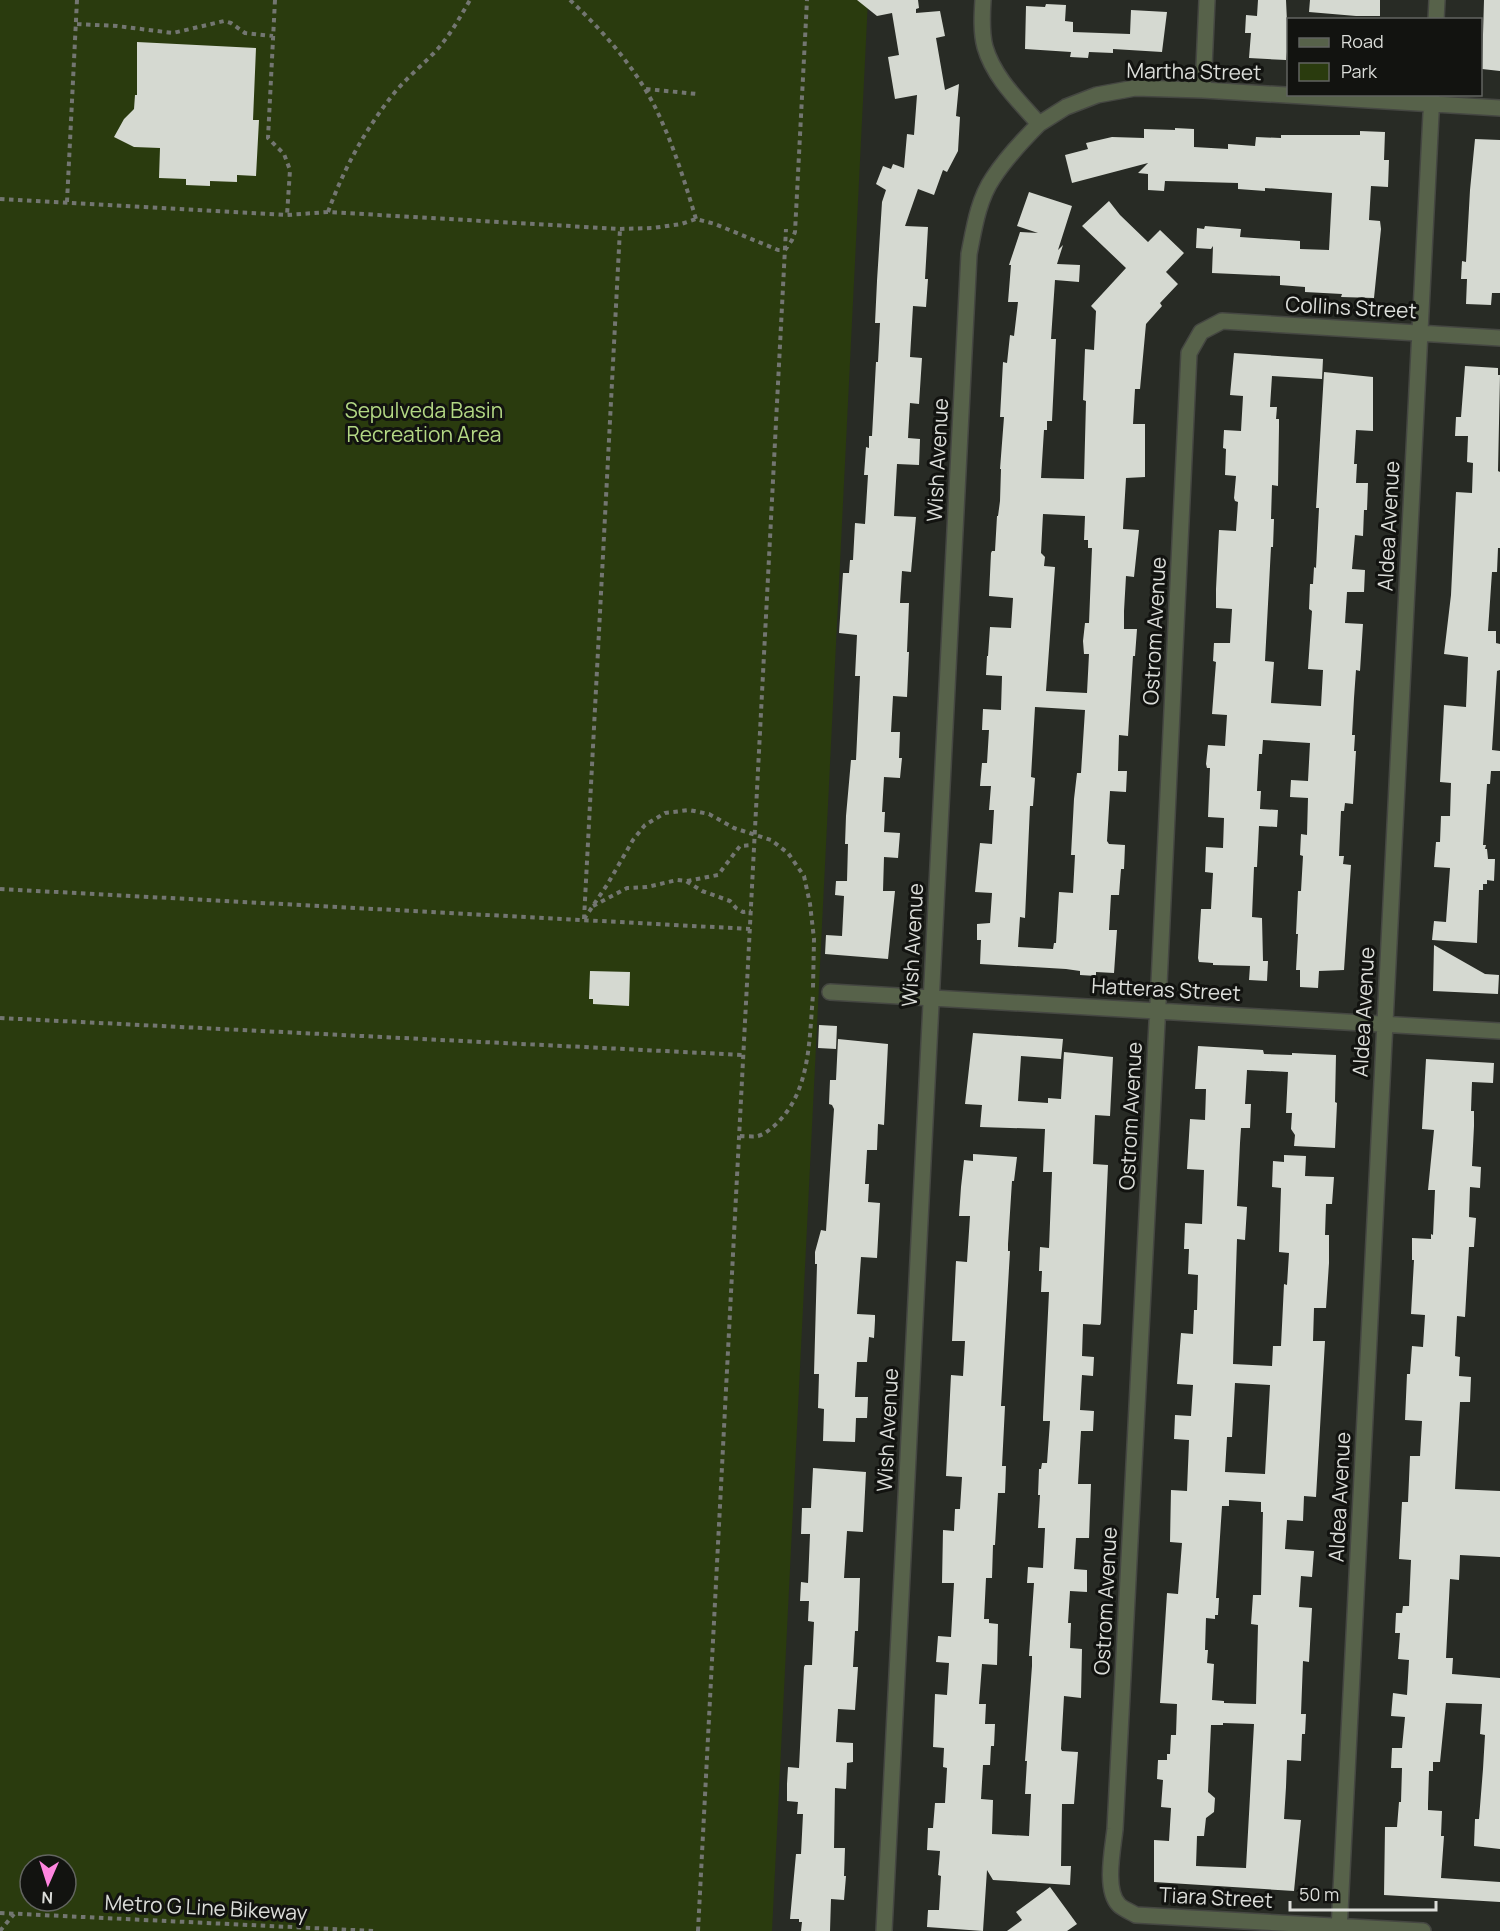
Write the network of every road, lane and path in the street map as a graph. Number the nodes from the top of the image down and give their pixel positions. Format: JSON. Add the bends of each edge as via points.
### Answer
{"nodes":[{"id":1,"x":78,"y":0,"type":"edge"},
{"id":2,"x":275,"y":0,"type":"edge"},
{"id":3,"x":470,"y":0,"type":"edge"},
{"id":4,"x":570,"y":0,"type":"edge"},
{"id":5,"x":807,"y":0,"type":"edge"},
{"id":6,"x":983,"y":0,"type":"edge"},
{"id":7,"x":1208,"y":0,"type":"edge"},
{"id":8,"x":1437,"y":0,"type":"edge"},
{"id":9,"x":1436,"y":18,"type":"edge"},
{"id":10,"x":76,"y":24,"type":"junction"},
{"id":11,"x":273,"y":36,"type":"junction"},
{"id":12,"x":645,"y":89,"type":"junction"},
{"id":13,"x":1203,"y":90,"type":"junction"},
{"id":14,"x":1287,"y":93,"type":"edge"},
{"id":15,"x":697,"y":94,"type":"dead end"},
{"id":16,"x":1356,"y":96,"type":"edge"},
{"id":17,"x":1432,"y":99,"type":"edge"},
{"id":18,"x":1500,"y":108,"type":"edge"},
{"id":19,"x":1039,"y":124,"type":"junction"},
{"id":20,"x":0,"y":199,"type":"edge"},
{"id":21,"x":68,"y":202,"type":"junction"},
{"id":22,"x":328,"y":212,"type":"junction"},
{"id":23,"x":287,"y":215,"type":"junction"},
{"id":24,"x":696,"y":219,"type":"junction"},
{"id":25,"x":620,"y":229,"type":"junction"},
{"id":26,"x":786,"y":229,"type":"dead end"},
{"id":27,"x":784,"y":250,"type":"junction"},
{"id":28,"x":1201,"y":332,"type":"joint"},
{"id":29,"x":1419,"y":333,"type":"junction"},
{"id":30,"x":1500,"y":338,"type":"edge"},
{"id":31,"x":753,"y":835,"type":"junction"},
{"id":32,"x":753,"y":844,"type":"junction"},
{"id":33,"x":686,"y":881,"type":"junction"},
{"id":34,"x":0,"y":890,"type":"edge"},
{"id":35,"x":593,"y":906,"type":"junction"},
{"id":36,"x":751,"y":911,"type":"junction"},
{"id":37,"x":584,"y":919,"type":"junction"},
{"id":38,"x":750,"y":929,"type":"junction"},
{"id":39,"x":813,"y":991,"type":"junction"},
{"id":40,"x":830,"y":992,"type":"joint"},
{"id":41,"x":931,"y":998,"type":"junction"},
{"id":42,"x":1158,"y":1010,"type":"junction"},
{"id":43,"x":0,"y":1018,"type":"edge"},
{"id":44,"x":1385,"y":1024,"type":"junction"},
{"id":45,"x":1500,"y":1031,"type":"edge"},
{"id":46,"x":744,"y":1055,"type":"junction"},
{"id":47,"x":740,"y":1136,"type":"junction"},
{"id":48,"x":1118,"y":1905,"type":"joint"},
{"id":49,"x":0,"y":1913,"type":"edge"},
{"id":50,"x":14,"y":1914,"type":"junction"},
{"id":51,"x":1339,"y":1928,"type":"edge"},
{"id":52,"x":0,"y":1931,"type":"edge"},
{"id":53,"x":374,"y":1931,"type":"edge"},
{"id":54,"x":698,"y":1931,"type":"edge"},
{"id":55,"x":884,"y":1931,"type":"edge"},
{"id":56,"x":1423,"y":1931,"type":"edge"}],
"edges":[{"from":1,"to":10,"type":"path"},
{"from":2,"to":11,"type":"path"},
{"from":3,"to":22,"type":"path","via":[[435,52],[397,90],[369,128],[339,181]]},
{"from":4,"to":12,"type":"path","via":[[594,22]]},
{"from":5,"to":27,"type":"path","via":[[795,232]]},
{"from":6,"to":19,"type":"street","via":[[985,47],[997,75]]},
{"from":7,"to":13,"type":"street"},
{"from":8,"to":9,"type":"street"},
{"from":10,"to":11,"type":"path","via":[[173,33],[224,21],[245,33]]},
{"from":10,"to":21,"type":"path"},
{"from":11,"to":23,"type":"path","via":[[268,138],[284,154],[290,170]]},
{"from":12,"to":15,"type":"path"},
{"from":12,"to":24,"type":"path","via":[[662,121]]},
{"from":13,"to":14,"type":"street","name":"Martha Street"},
{"from":13,"to":19,"type":"street","name":"Martha Street","via":[[1135,88],[1097,95],[1066,107]]},
{"from":16,"to":17,"type":"street","name":"Martha Street"},
{"from":17,"to":18,"type":"street","name":"Martha Street"},
{"from":17,"to":29,"type":"street","name":"Aldea Avenue"},
{"from":19,"to":41,"type":"street","name":"Wish Avenue","via":[[991,180],[976,219],[969,254]]},
{"from":20,"to":21,"type":"path"},
{"from":21,"to":23,"type":"path"},
{"from":22,"to":23,"type":"path"},
{"from":22,"to":25,"type":"path"},
{"from":24,"to":25,"type":"path","via":[[653,228]]},
{"from":24,"to":27,"type":"path"},
{"from":25,"to":37,"type":"path"},
{"from":26,"to":27,"type":"path"},
{"from":27,"to":31,"type":"path"},
{"from":28,"to":29,"type":"street","name":"Collins Street","via":[[1222,321]]},
{"from":28,"to":42,"type":"street","name":"Ostrom Avenue","via":[[1189,353]]},
{"from":29,"to":30,"type":"street","name":"Collins Street"},
{"from":29,"to":44,"type":"street","name":"Aldea Avenue"},
{"from":31,"to":32,"type":"path"},
{"from":31,"to":35,"type":"path","via":[[709,814],[689,810],[665,813],[639,832]]},
{"from":31,"to":39,"type":"path","via":[[771,840],[788,853],[804,876],[814,939]]},
{"from":32,"to":33,"type":"path","via":[[740,846],[718,875]]},
{"from":32,"to":36,"type":"path"},
{"from":33,"to":35,"type":"path","via":[[627,888]]},
{"from":33,"to":36,"type":"path","via":[[730,901],[743,912]]},
{"from":34,"to":37,"type":"path"},
{"from":35,"to":37,"type":"path"},
{"from":36,"to":38,"type":"path"},
{"from":37,"to":38,"type":"path"},
{"from":38,"to":46,"type":"path"},
{"from":39,"to":40,"type":"path"},
{"from":39,"to":47,"type":"path","via":[[808,1060],[794,1101],[767,1132]]},
{"from":40,"to":41,"type":"street","name":"Hatteras Street"},
{"from":41,"to":42,"type":"street","name":"Hatteras Street"},
{"from":41,"to":55,"type":"street","name":"Wish Avenue"},
{"from":42,"to":44,"type":"street","name":"Hatteras Street"},
{"from":42,"to":48,"type":"street","name":"Ostrom Avenue","via":[[1111,1873]]},
{"from":43,"to":46,"type":"path"},
{"from":44,"to":45,"type":"street","name":"Hatteras Street"},
{"from":44,"to":51,"type":"street","name":"Aldea Avenue"},
{"from":46,"to":47,"type":"path"},
{"from":47,"to":54,"type":"path"},
{"from":48,"to":51,"type":"street","name":"Tiara Street","via":[[1136,1915]]},
{"from":49,"to":50,"type":"path","name":"Metro G Line Bikeway"},
{"from":50,"to":52,"type":"path"},
{"from":50,"to":53,"type":"path","name":"Metro G Line Bikeway"},
{"from":51,"to":56,"type":"street","name":"Tiara Street"}]}
